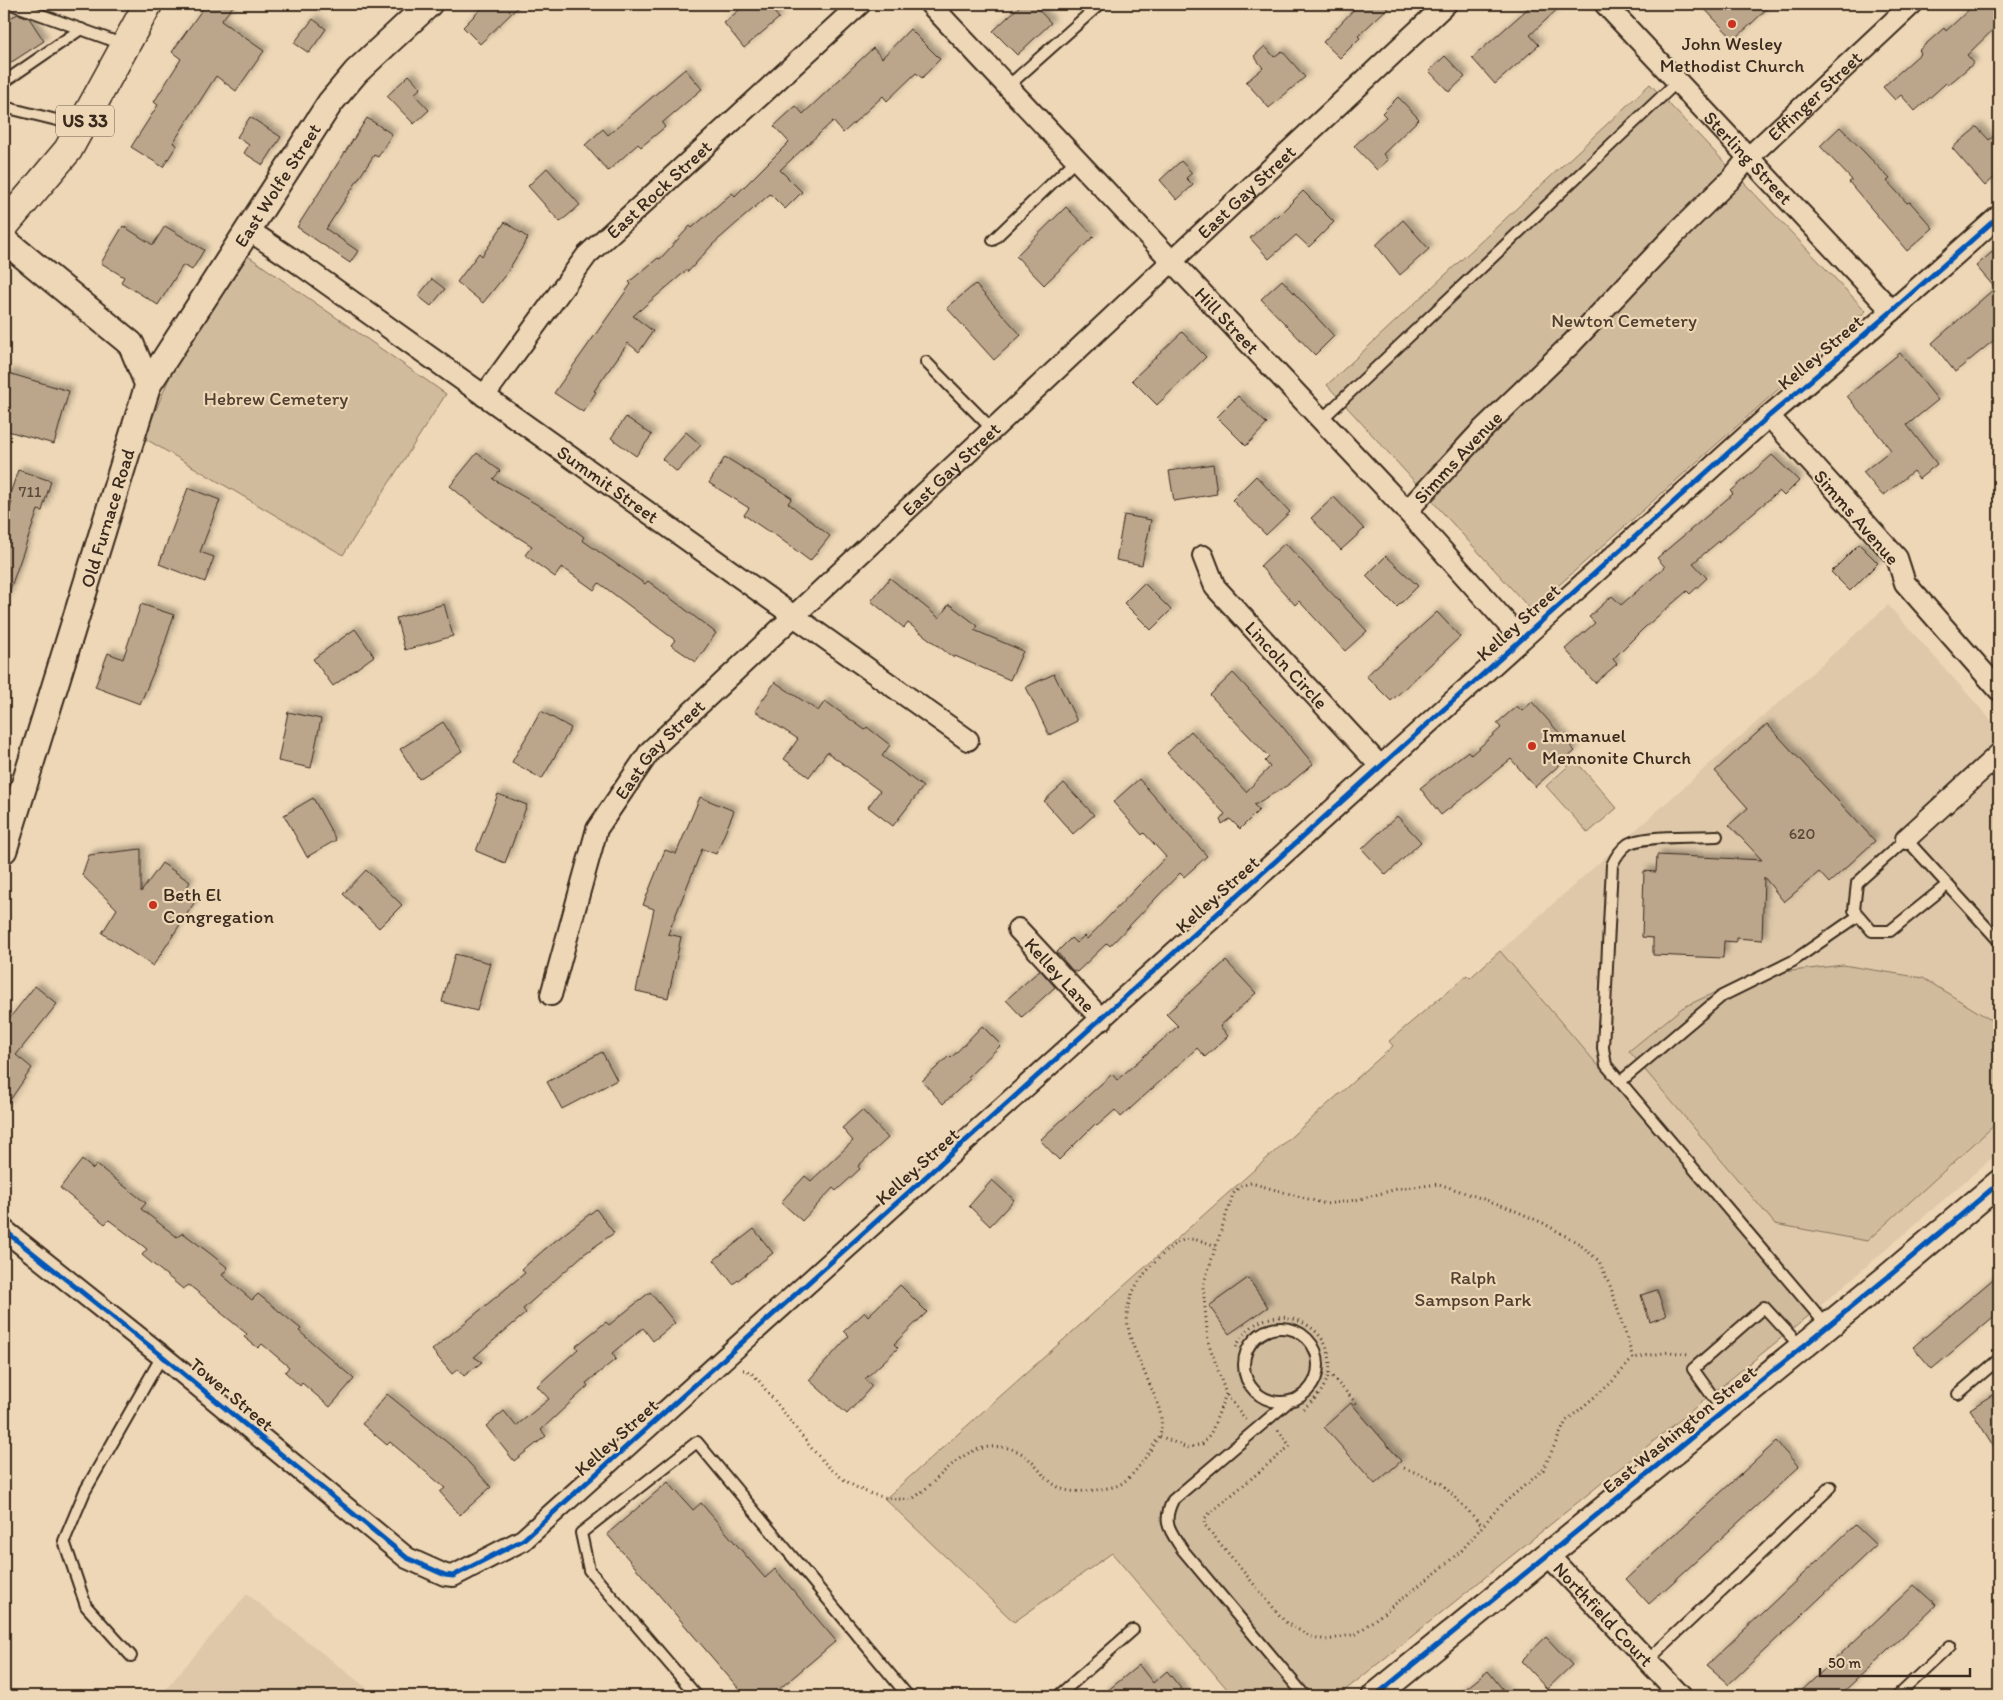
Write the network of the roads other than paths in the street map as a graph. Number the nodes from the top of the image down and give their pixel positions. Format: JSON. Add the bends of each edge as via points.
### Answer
{"nodes":[{"id":1,"x":11,"y":4,"type":"edge"},
{"id":2,"x":148,"y":4,"type":"edge"},
{"id":3,"x":429,"y":4,"type":"edge"},
{"id":4,"x":860,"y":4,"type":"edge"},
{"id":5,"x":930,"y":4,"type":"edge"},
{"id":6,"x":1100,"y":4,"type":"edge"},
{"id":7,"x":1446,"y":4,"type":"edge"},
{"id":8,"x":1605,"y":4,"type":"edge"},
{"id":9,"x":1912,"y":4,"type":"edge"},
{"id":10,"x":81,"y":29,"type":"junction"},
{"id":11,"x":125,"y":45,"type":"junction"},
{"id":12,"x":1678,"y":81,"type":"junction"},
{"id":13,"x":4,"y":82,"type":"edge"},
{"id":14,"x":1008,"y":87,"type":"junction"},
{"id":15,"x":4,"y":108,"type":"edge"},
{"id":16,"x":82,"y":126,"type":"junction"},
{"id":17,"x":1748,"y":157,"type":"junction"},
{"id":18,"x":1076,"y":160,"type":"junction"},
{"id":19,"x":1999,"y":216,"type":"edge"},
{"id":20,"x":4,"y":226,"type":"edge"},
{"id":21,"x":247,"y":230,"type":"junction"},
{"id":22,"x":4,"y":240,"type":"edge"},
{"id":23,"x":993,"y":240,"type":"dead end"},
{"id":24,"x":1171,"y":262,"type":"junction"},
{"id":25,"x":1635,"y":276,"type":"joint"},
{"id":26,"x":1892,"y":311,"type":"junction"},
{"id":27,"x":926,"y":362,"type":"dead end"},
{"id":28,"x":148,"y":385,"type":"junction"},
{"id":29,"x":484,"y":396,"type":"junction"},
{"id":30,"x":1768,"y":416,"type":"junction"},
{"id":31,"x":1321,"y":420,"type":"junction"},
{"id":32,"x":992,"y":429,"type":"junction"},
{"id":33,"x":1407,"y":511,"type":"junction"},
{"id":34,"x":1203,"y":556,"type":"dead end"},
{"id":35,"x":792,"y":617,"type":"junction"},
{"id":36,"x":1521,"y":639,"type":"junction"},
{"id":37,"x":1999,"y":690,"type":"edge"},
{"id":38,"x":968,"y":740,"type":"dead end"},
{"id":39,"x":1996,"y":764,"type":"edge"},
{"id":40,"x":1380,"y":766,"type":"junction"},
{"id":41,"x":1717,"y":836,"type":"dead end"},
{"id":42,"x":1906,"y":839,"type":"junction"},
{"id":43,"x":4,"y":850,"type":"edge"},
{"id":44,"x":1947,"y":885,"type":"junction"},
{"id":45,"x":1858,"y":916,"type":"junction"},
{"id":46,"x":1018,"y":929,"type":"dead end"},
{"id":47,"x":1999,"y":941,"type":"edge"},
{"id":48,"x":551,"y":994,"type":"dead end"},
{"id":49,"x":1102,"y":1020,"type":"junction"},
{"id":50,"x":1620,"y":1082,"type":"junction"},
{"id":51,"x":1999,"y":1183,"type":"edge"},
{"id":52,"x":4,"y":1230,"type":"edge"},
{"id":53,"x":1828,"y":1327,"type":"junction"},
{"id":54,"x":1802,"y":1348,"type":"junction"},
{"id":55,"x":162,"y":1356,"type":"junction"},
{"id":56,"x":1999,"y":1359,"type":"edge"},
{"id":57,"x":1958,"y":1394,"type":"dead end"},
{"id":58,"x":1287,"y":1403,"type":"junction"},
{"id":59,"x":1723,"y":1412,"type":"junction"},
{"id":60,"x":1831,"y":1487,"type":"dead end"},
{"id":61,"x":1548,"y":1555,"type":"junction"},
{"id":62,"x":446,"y":1575,"type":"joint"},
{"id":63,"x":1133,"y":1630,"type":"dead end"},
{"id":64,"x":1950,"y":1646,"type":"dead end"},
{"id":65,"x":131,"y":1656,"type":"dead end"},
{"id":66,"x":1647,"y":1661,"type":"junction"},
{"id":67,"x":697,"y":1696,"type":"edge"},
{"id":68,"x":908,"y":1696,"type":"edge"},
{"id":69,"x":1058,"y":1696,"type":"edge"},
{"id":70,"x":1305,"y":1696,"type":"edge"},
{"id":71,"x":1375,"y":1696,"type":"edge"},
{"id":72,"x":1681,"y":1696,"type":"edge"},
{"id":73,"x":1897,"y":1696,"type":"edge"}],
"edges":[{"from":1,"to":10,"type":"lane"},
{"from":2,"to":11,"type":"main road","number":"US 33"},
{"from":3,"to":21,"type":"street","name":"East Wolfe Street","via":[[342,86]]},
{"from":4,"to":29,"type":"street","name":"East Rock Street","via":[[587,255]]},
{"from":5,"to":14,"type":"street","name":"Hill Street"},
{"from":6,"to":14,"type":"lane"},
{"from":7,"to":24,"type":"street","name":"East Gay Street"},
{"from":8,"to":12,"type":"street","name":"Sterling Street"},
{"from":9,"to":17,"type":"street","name":"Effinger Street"},
{"from":10,"to":11,"type":"lane"},
{"from":10,"to":13,"type":"lane"},
{"from":11,"to":16,"type":"main road","number":"US 33"},
{"from":12,"to":17,"type":"street","name":"Sterling Street"},
{"from":12,"to":31,"type":"lane"},
{"from":14,"to":18,"type":"street","name":"Hill Street"},
{"from":15,"to":16,"type":"lane"},
{"from":16,"to":20,"type":"main road","number":"US 33","via":[[68,150]]},
{"from":17,"to":25,"type":"street","name":"Effinger Street","via":[[1731,179]]},
{"from":17,"to":26,"type":"street","name":"Sterling Street"},
{"from":18,"to":23,"type":"lane"},
{"from":18,"to":24,"type":"street","name":"Hill Street"},
{"from":19,"to":26,"type":"street","name":"Kelley Street"},
{"from":21,"to":28,"type":"street","name":"East Wolfe Street"},
{"from":21,"to":29,"type":"street","name":"Summit Street"},
{"from":22,"to":28,"type":"street","via":[[131,344]]},
{"from":24,"to":31,"type":"street","name":"Hill Street"},
{"from":24,"to":32,"type":"street","name":"East Gay Street"},
{"from":25,"to":33,"type":"street","name":"Simms Avenue","via":[[1572,343],[1482,430]]},
{"from":26,"to":30,"type":"street","name":"Kelley Street"},
{"from":27,"to":32,"type":"lane"},
{"from":28,"to":43,"type":"street","name":"Old Furnace Road"},
{"from":29,"to":35,"type":"street","name":"Summit Street"},
{"from":30,"to":36,"type":"street","name":"Kelley Street"},
{"from":30,"to":37,"type":"street","name":"Simms Avenue","via":[[1897,558],[1905,582]]},
{"from":31,"to":33,"type":"street","name":"Hill Street"},
{"from":32,"to":35,"type":"street","name":"East Gay Street"},
{"from":33,"to":36,"type":"street","name":"Hill Street"},
{"from":34,"to":40,"type":"street","name":"Lincoln Circle","via":[[1215,587]]},
{"from":35,"to":38,"type":"street","name":"Summit Street"},
{"from":35,"to":48,"type":"street","name":"East Gay Street","via":[[650,751],[597,829]]},
{"from":36,"to":40,"type":"street","name":"Kelley Street"},
{"from":39,"to":42,"type":"street"},
{"from":40,"to":49,"type":"street","name":"Kelley Street"},
{"from":41,"to":50,"type":"lane","via":[[1630,843],[1617,853],[1612,865],[1602,1048],[1606,1065]]},
{"from":42,"to":44,"type":"lane"},
{"from":42,"to":45,"type":"lane","via":[[1857,883],[1854,910]]},
{"from":44,"to":45,"type":"lane","via":[[1890,931],[1872,931]]},
{"from":44,"to":47,"type":"lane"},
{"from":45,"to":50,"type":"lane","via":[[1793,961],[1722,996]]},
{"from":46,"to":49,"type":"street","name":"Kelley Lane"},
{"from":49,"to":62,"type":"street","name":"Kelley Street","via":[[523,1540],[453,1576]]},
{"from":50,"to":53,"type":"lane"},
{"from":51,"to":53,"type":"street","name":"East Washington Street"},
{"from":52,"to":55,"type":"street","name":"Tower Street"},
{"from":53,"to":54,"type":"street","name":"East Washington Street"},
{"from":54,"to":59,"type":"street","name":"East Washington Street"},
{"from":54,"to":59,"type":"lane","via":[[1764,1307],[1693,1369]]},
{"from":55,"to":62,"type":"street","name":"Tower Street","via":[[407,1558]]},
{"from":55,"to":65,"type":"lane","via":[[85,1491],[64,1540],[86,1606]]},
{"from":56,"to":57,"type":"lane"},
{"from":58,"to":58,"type":"lane","via":[[1308,1392],[1318,1371],[1318,1359],[1308,1338],[1292,1330],[1275,1328],[1262,1332],[1252,1341],[1243,1365],[1245,1378],[1262,1398],[1274,1403]]},
{"from":58,"to":70,"type":"lane","via":[[1174,1500],[1166,1514],[1169,1528],[1182,1549]]},
{"from":59,"to":61,"type":"street","name":"East Washington Street"},
{"from":60,"to":66,"type":"lane"},
{"from":61,"to":66,"type":"street","name":"Northfield Court"},
{"from":61,"to":71,"type":"street","name":"East Washington Street"},
{"from":63,"to":69,"type":"lane"},
{"from":64,"to":73,"type":"lane"},
{"from":66,"to":72,"type":"street","name":"Northfield Court"},
{"from":67,"to":68,"type":"lane","via":[[589,1570],[581,1533],[697,1442]]}]}
